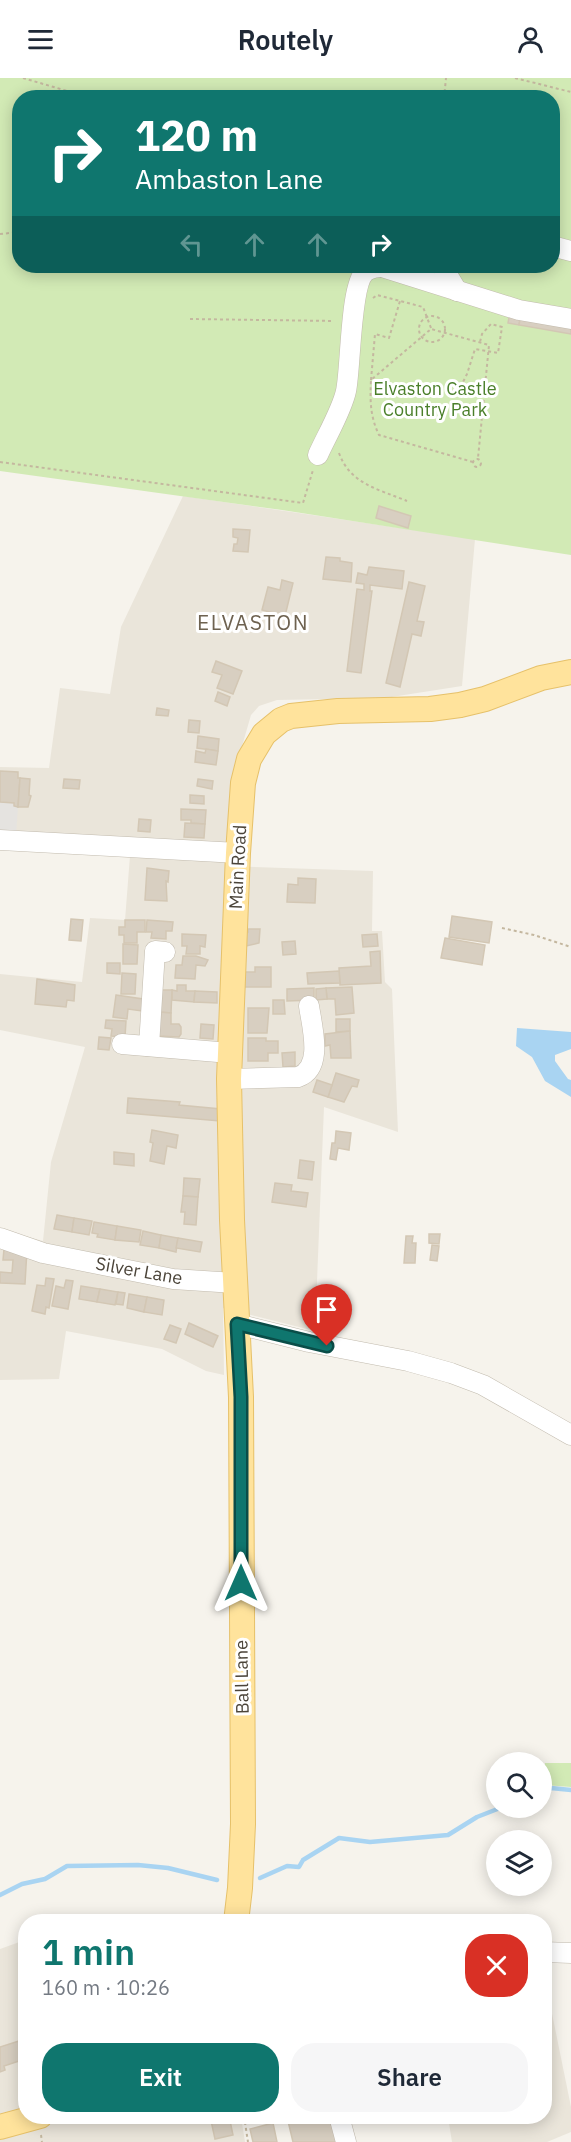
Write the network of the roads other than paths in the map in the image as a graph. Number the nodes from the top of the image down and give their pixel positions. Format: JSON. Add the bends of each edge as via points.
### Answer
{"nodes":[{"id":1,"x":364,"y":273,"type":"edge"},
{"id":2,"x":407,"y":273,"type":"edge"},
{"id":3,"x":446,"y":273,"type":"edge"},
{"id":4,"x":457,"y":291,"type":"junction"},
{"id":5,"x":571,"y":319,"type":"edge"},
{"id":6,"x":318,"y":455,"type":"road end"},
{"id":7,"x":571,"y":672,"type":"edge"},
{"id":8,"x":0,"y":840,"type":"edge"},
{"id":9,"x":238,"y":853,"type":"junction"},
{"id":10,"x":165,"y":951,"type":"dead end"},
{"id":11,"x":309,"y":1006,"type":"dead end"},
{"id":12,"x":230,"y":1053,"type":"junction"},
{"id":13,"x":229,"y":1079,"type":"junction"},
{"id":14,"x":0,"y":1238,"type":"edge"},
{"id":15,"x":235,"y":1283,"type":"junction"},
{"id":16,"x":237,"y":1324,"type":"junction"},
{"id":17,"x":571,"y":1435,"type":"edge"},
{"id":18,"x":237,"y":1914,"type":"edge"},
{"id":19,"x":552,"y":1953,"type":"edge"},
{"id":20,"x":571,"y":1953,"type":"edge"},
{"id":21,"x":18,"y":2122,"type":"edge"},
{"id":22,"x":341,"y":2124,"type":"edge"},
{"id":23,"x":0,"y":2127,"type":"edge"},
{"id":24,"x":346,"y":2142,"type":"edge"}],
"edges":[{"from":1,"to":6,"type":"street","via":[[352,322],[346,392]]},
{"from":2,"to":4,"type":"street"},
{"from":3,"to":4,"type":"street"},
{"from":4,"to":5,"type":"street","via":[[519,310]]},
{"from":7,"to":9,"type":"main road","name":"Main Road","via":[[460,705],[305,713],[281,720],[264,734],[249,759],[243,783]]},
{"from":8,"to":9,"type":"street"},
{"from":9,"to":12,"type":"main road","name":"Main Road"},
{"from":10,"to":12,"type":"street","via":[[155,951],[136,1050]]},
{"from":11,"to":13,"type":"street","via":[[314,1059],[307,1072],[298,1077]]},
{"from":12,"to":13,"type":"main road","name":"Main Road"},
{"from":13,"to":15,"type":"main road","name":"Main Road"},
{"from":14,"to":15,"type":"street","name":"Silver Lane","via":[[43,1253],[173,1279]]},
{"from":15,"to":16,"type":"main road","name":"Main Road"},
{"from":16,"to":17,"type":"street","via":[[451,1372],[483,1385]]},
{"from":16,"to":18,"type":"main road","name":"Ball Lane","via":[[244,1753]]},
{"from":19,"to":20,"type":"street"},
{"from":21,"to":23,"type":"main road"},
{"from":22,"to":24,"type":"street"}]}
